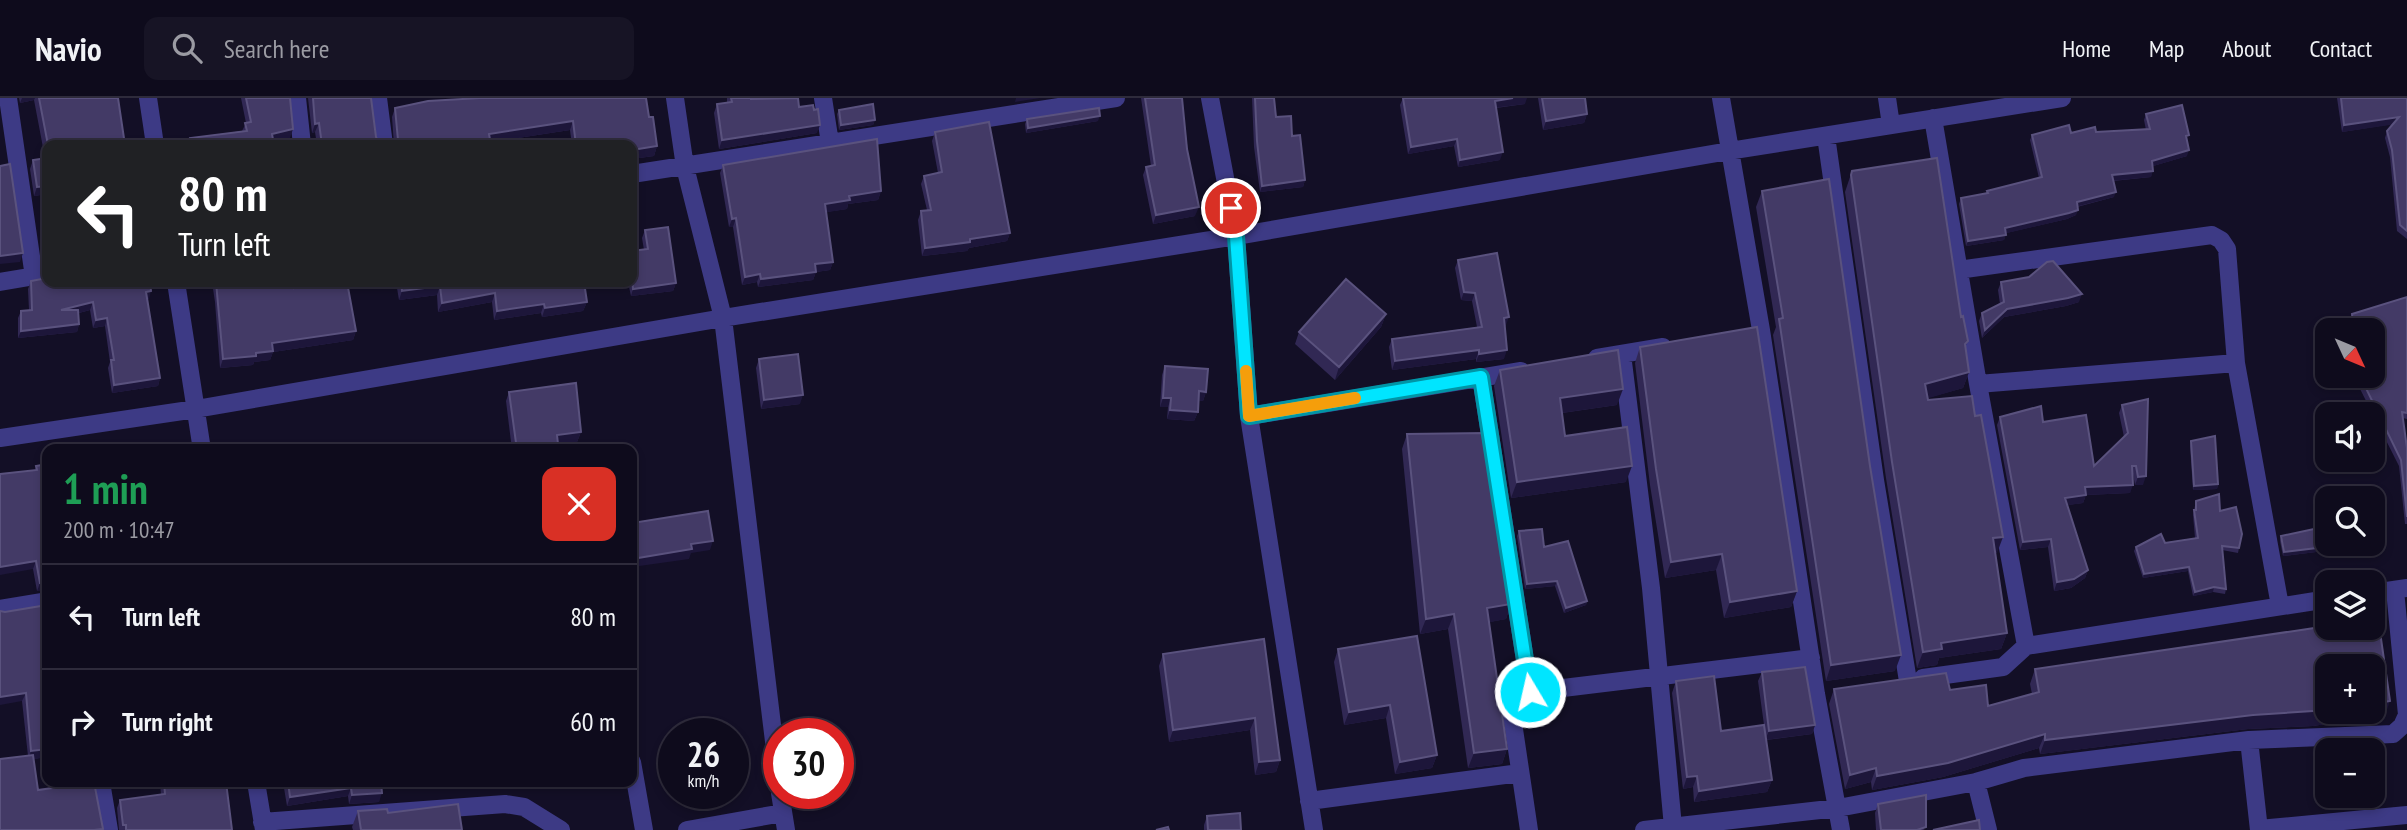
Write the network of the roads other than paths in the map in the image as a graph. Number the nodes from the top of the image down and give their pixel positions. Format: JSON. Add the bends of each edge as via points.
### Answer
{"nodes":[{"id":1,"x":8,"y":98,"type":"edge"},
{"id":2,"x":148,"y":98,"type":"edge"},
{"id":3,"x":297,"y":98,"type":"edge"},
{"id":4,"x":378,"y":98,"type":"edge"},
{"id":5,"x":675,"y":98,"type":"edge"},
{"id":6,"x":823,"y":98,"type":"edge"},
{"id":7,"x":1116,"y":98,"type":"edge"},
{"id":8,"x":1210,"y":98,"type":"edge"},
{"id":9,"x":1721,"y":98,"type":"edge"},
{"id":10,"x":1886,"y":98,"type":"edge"},
{"id":11,"x":2062,"y":98,"type":"edge"},
{"id":12,"x":1933,"y":118,"type":"junction"},
{"id":13,"x":1891,"y":124,"type":"junction"},
{"id":14,"x":1826,"y":135,"type":"junction"},
{"id":15,"x":154,"y":140,"type":"edge"},
{"id":16,"x":302,"y":140,"type":"edge"},
{"id":17,"x":383,"y":140,"type":"edge"},
{"id":18,"x":830,"y":143,"type":"junction"},
{"id":19,"x":1729,"y":151,"type":"junction"},
{"id":20,"x":685,"y":167,"type":"junction"},
{"id":21,"x":637,"y":173,"type":"edge"},
{"id":22,"x":1236,"y":236,"type":"junction"},
{"id":23,"x":1958,"y":270,"type":"junction"},
{"id":24,"x":40,"y":276,"type":"edge"},
{"id":25,"x":0,"y":282,"type":"edge"},
{"id":26,"x":177,"y":287,"type":"edge"},
{"id":27,"x":723,"y":318,"type":"junction"},
{"id":28,"x":1685,"y":343,"type":"edge"},
{"id":29,"x":1622,"y":354,"type":"junction"},
{"id":30,"x":1584,"y":360,"type":"edge"},
{"id":31,"x":2236,"y":363,"type":"junction"},
{"id":32,"x":1532,"y":369,"type":"edge"},
{"id":33,"x":1481,"y":377,"type":"junction"},
{"id":34,"x":1978,"y":384,"type":"junction"},
{"id":35,"x":196,"y":409,"type":"junction"},
{"id":36,"x":1249,"y":416,"type":"junction"},
{"id":37,"x":0,"y":438,"type":"edge"},
{"id":38,"x":201,"y":444,"type":"edge"},
{"id":39,"x":2401,"y":589,"type":"edge"},
{"id":40,"x":2315,"y":601,"type":"edge"},
{"id":41,"x":42,"y":602,"type":"edge"},
{"id":42,"x":2280,"y":606,"type":"junction"},
{"id":43,"x":0,"y":609,"type":"edge"},
{"id":44,"x":2026,"y":646,"type":"junction"},
{"id":45,"x":1811,"y":658,"type":"junction"},
{"id":46,"x":1657,"y":677,"type":"junction"},
{"id":47,"x":1530,"y":692,"type":"junction"},
{"id":48,"x":771,"y":718,"type":"edge"},
{"id":49,"x":2249,"y":740,"type":"junction"},
{"id":50,"x":1520,"y":773,"type":"junction"},
{"id":51,"x":1976,"y":782,"type":"junction"},
{"id":52,"x":102,"y":787,"type":"edge"},
{"id":53,"x":257,"y":787,"type":"edge"},
{"id":54,"x":636,"y":787,"type":"edge"},
{"id":55,"x":1309,"y":801,"type":"junction"},
{"id":56,"x":1838,"y":808,"type":"junction"},
{"id":57,"x":2407,"y":815,"type":"edge"},
{"id":58,"x":784,"y":821,"type":"edge"},
{"id":59,"x":2373,"y":824,"type":"edge"},
{"id":60,"x":1732,"y":825,"type":"edge"},
{"id":61,"x":263,"y":826,"type":"edge"},
{"id":62,"x":1673,"y":827,"type":"junction"},
{"id":63,"x":109,"y":830,"type":"edge"},
{"id":64,"x":561,"y":830,"type":"edge"},
{"id":65,"x":644,"y":830,"type":"edge"},
{"id":66,"x":687,"y":830,"type":"edge"},
{"id":67,"x":1314,"y":830,"type":"edge"},
{"id":68,"x":1530,"y":830,"type":"edge"},
{"id":69,"x":1644,"y":830,"type":"edge"},
{"id":70,"x":1841,"y":830,"type":"edge"},
{"id":71,"x":1988,"y":830,"type":"edge"},
{"id":72,"x":2259,"y":830,"type":"edge"}],
"edges":[{"from":1,"to":24,"type":"street"},
{"from":2,"to":15,"type":"street"},
{"from":3,"to":16,"type":"street"},
{"from":4,"to":17,"type":"street"},
{"from":5,"to":20,"type":"street"},
{"from":6,"to":18,"type":"street"},
{"from":7,"to":18,"type":"street"},
{"from":8,"to":22,"type":"street"},
{"from":9,"to":19,"type":"street"},
{"from":10,"to":13,"type":"street"},
{"from":11,"to":12,"type":"street"},
{"from":12,"to":13,"type":"street"},
{"from":12,"to":23,"type":"street"},
{"from":13,"to":14,"type":"street"},
{"from":14,"to":19,"type":"street"},
{"from":14,"to":44,"type":"street","via":[[1902,682],[2003,667]]},
{"from":18,"to":20,"type":"street"},
{"from":19,"to":22,"type":"street"},
{"from":19,"to":45,"type":"street"},
{"from":20,"to":21,"type":"street"},
{"from":20,"to":27,"type":"street"},
{"from":22,"to":27,"type":"street"},
{"from":22,"to":36,"type":"street"},
{"from":23,"to":31,"type":"street","via":[[2212,235],[2227,249]]},
{"from":23,"to":34,"type":"street"},
{"from":24,"to":25,"type":"street"},
{"from":26,"to":35,"type":"street"},
{"from":27,"to":35,"type":"street"},
{"from":27,"to":48,"type":"street"},
{"from":28,"to":29,"type":"street"},
{"from":29,"to":30,"type":"street"},
{"from":29,"to":46,"type":"street","via":[[1651,588]]},
{"from":31,"to":34,"type":"street"},
{"from":31,"to":42,"type":"street"},
{"from":32,"to":33,"type":"street"},
{"from":33,"to":36,"type":"street"},
{"from":33,"to":47,"type":"street"},
{"from":34,"to":44,"type":"street"},
{"from":35,"to":37,"type":"street"},
{"from":35,"to":38,"type":"street"},
{"from":36,"to":55,"type":"street"},
{"from":39,"to":49,"type":"street","via":[[2407,715],[2402,726],[2393,734]]},
{"from":40,"to":42,"type":"street"},
{"from":41,"to":43,"type":"street"},
{"from":42,"to":44,"type":"street"},
{"from":45,"to":46,"type":"street"},
{"from":45,"to":56,"type":"street","via":[[1822,693]]},
{"from":46,"to":47,"type":"street"},
{"from":46,"to":62,"type":"street"},
{"from":47,"to":50,"type":"street","via":[[1518,698],[1511,709]]},
{"from":49,"to":51,"type":"street","via":[[2024,768]]},
{"from":49,"to":72,"type":"street"},
{"from":50,"to":55,"type":"street"},
{"from":50,"to":68,"type":"street"},
{"from":51,"to":56,"type":"street"},
{"from":51,"to":71,"type":"street"},
{"from":52,"to":63,"type":"street"},
{"from":53,"to":61,"type":"street"},
{"from":54,"to":65,"type":"street"},
{"from":55,"to":67,"type":"street"},
{"from":56,"to":60,"type":"street"},
{"from":56,"to":70,"type":"street"},
{"from":57,"to":59,"type":"street"},
{"from":58,"to":66,"type":"street"},
{"from":59,"to":72,"type":"street"},
{"from":60,"to":62,"type":"street"},
{"from":61,"to":64,"type":"street","via":[[505,804],[524,807]]},
{"from":62,"to":69,"type":"street"}]}
